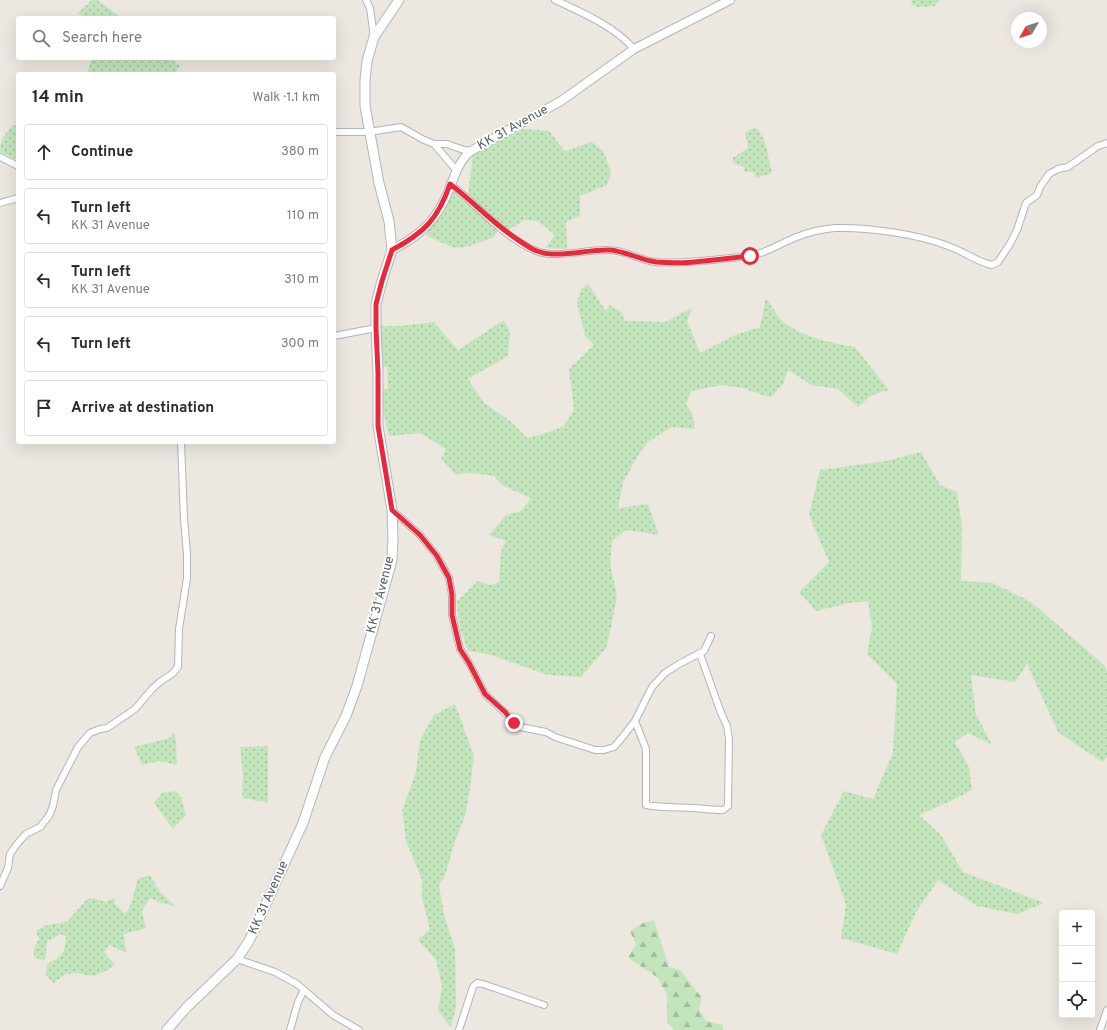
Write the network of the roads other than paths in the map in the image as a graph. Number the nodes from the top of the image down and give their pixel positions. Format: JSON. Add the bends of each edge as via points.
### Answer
{"nodes":[{"id":1,"x":366,"y":0,"type":"edge"},
{"id":2,"x":398,"y":0,"type":"edge"},
{"id":3,"x":555,"y":0,"type":"edge"},
{"id":4,"x":730,"y":0,"type":"edge"},
{"id":5,"x":374,"y":37,"type":"junction"},
{"id":6,"x":634,"y":49,"type":"junction"},
{"id":7,"x":336,"y":132,"type":"edge"},
{"id":8,"x":369,"y":132,"type":"junction"},
{"id":9,"x":1107,"y":143,"type":"edge"},
{"id":10,"x":434,"y":144,"type":"junction"},
{"id":11,"x":471,"y":151,"type":"junction"},
{"id":12,"x":0,"y":157,"type":"edge"},
{"id":13,"x":16,"y":165,"type":"edge"},
{"id":14,"x":457,"y":171,"type":"junction"},
{"id":15,"x":450,"y":184,"type":"junction"},
{"id":16,"x":16,"y":199,"type":"edge"},
{"id":17,"x":0,"y":203,"type":"edge"},
{"id":18,"x":392,"y":250,"type":"junction"},
{"id":19,"x":376,"y":328,"type":"junction"},
{"id":20,"x":336,"y":336,"type":"edge"},
{"id":21,"x":181,"y":444,"type":"edge"},
{"id":22,"x":392,"y":510,"type":"junction"},
{"id":23,"x":711,"y":636,"type":"dead end"},
{"id":24,"x":700,"y":654,"type":"junction"},
{"id":25,"x":635,"y":721,"type":"junction"},
{"id":26,"x":0,"y":886,"type":"edge"},
{"id":27,"x":237,"y":960,"type":"junction"},
{"id":28,"x":303,"y":992,"type":"dead end"},
{"id":29,"x":544,"y":1005,"type":"dead end"},
{"id":30,"x":1107,"y":1010,"type":"edge"},
{"id":31,"x":167,"y":1030,"type":"edge"},
{"id":32,"x":290,"y":1030,"type":"edge"},
{"id":33,"x":359,"y":1030,"type":"edge"},
{"id":34,"x":459,"y":1030,"type":"edge"},
{"id":35,"x":1100,"y":1030,"type":"edge"}],
"edges":[{"from":1,"to":5,"type":"street","via":[[370,8]]},
{"from":2,"to":5,"type":"main road"},
{"from":3,"to":6,"type":"street","via":[[614,31]]},
{"from":4,"to":6,"type":"street","name":"KK 31 Avenue"},
{"from":5,"to":8,"type":"main road","via":[[365,80]]},
{"from":6,"to":11,"type":"street","name":"KK 31 Avenue","via":[[561,101]]},
{"from":7,"to":8,"type":"street"},
{"from":8,"to":10,"type":"street","via":[[401,126]]},
{"from":8,"to":18,"type":"main road","via":[[389,221]]},
{"from":9,"to":15,"type":"street","via":[[1098,146],[1068,167],[1049,174],[1037,195],[1026,203],[1010,244],[998,262],[992,265],[934,241],[859,228],[815,231],[750,256],[686,262],[654,262],[610,250],[538,252],[511,236]]},
{"from":10,"to":11,"type":"street","via":[[447,144]]},
{"from":10,"to":14,"type":"street"},
{"from":11,"to":14,"type":"street","name":"KK 31 Avenue"},
{"from":12,"to":13,"type":"street"},
{"from":14,"to":15,"type":"street","name":"KK 31 Avenue"},
{"from":15,"to":18,"type":"street","name":"KK 31 Avenue","via":[[444,202],[424,230]]},
{"from":16,"to":17,"type":"street"},
{"from":18,"to":19,"type":"main road","name":"KK 31 Avenue","via":[[376,304]]},
{"from":19,"to":20,"type":"street"},
{"from":19,"to":22,"type":"main road","name":"KK 31 Avenue","via":[[378,426]]},
{"from":21,"to":26,"type":"street","via":[[187,578],[179,629],[178,667],[152,689],[135,709],[107,728],[90,733],[78,747],[56,790],[49,816],[40,827],[26,834],[17,844],[10,854],[8,868]]},
{"from":22,"to":25,"type":"street","via":[[420,535],[437,556],[449,578],[452,615],[460,649],[485,694],[514,723],[595,750],[604,750],[614,747]]},
{"from":22,"to":27,"type":"main road","name":"KK 31 Avenue","via":[[392,560],[357,686],[346,716],[325,757],[303,823],[249,941]]},
{"from":23,"to":24,"type":"street","via":[[708,646]]},
{"from":24,"to":25,"type":"street","via":[[665,673],[652,687]]},
{"from":24,"to":25,"type":"street","via":[[727,726],[728,806],[723,810],[711,810],[646,805],[646,749]]},
{"from":27,"to":31,"type":"main road","name":"KK 31 Avenue","via":[[186,1008]]},
{"from":27,"to":33,"type":"street","via":[[275,972],[297,984],[333,1015]]},
{"from":28,"to":32,"type":"street"},
{"from":29,"to":34,"type":"street","via":[[477,983],[472,987]]},
{"from":30,"to":35,"type":"street"}]}
